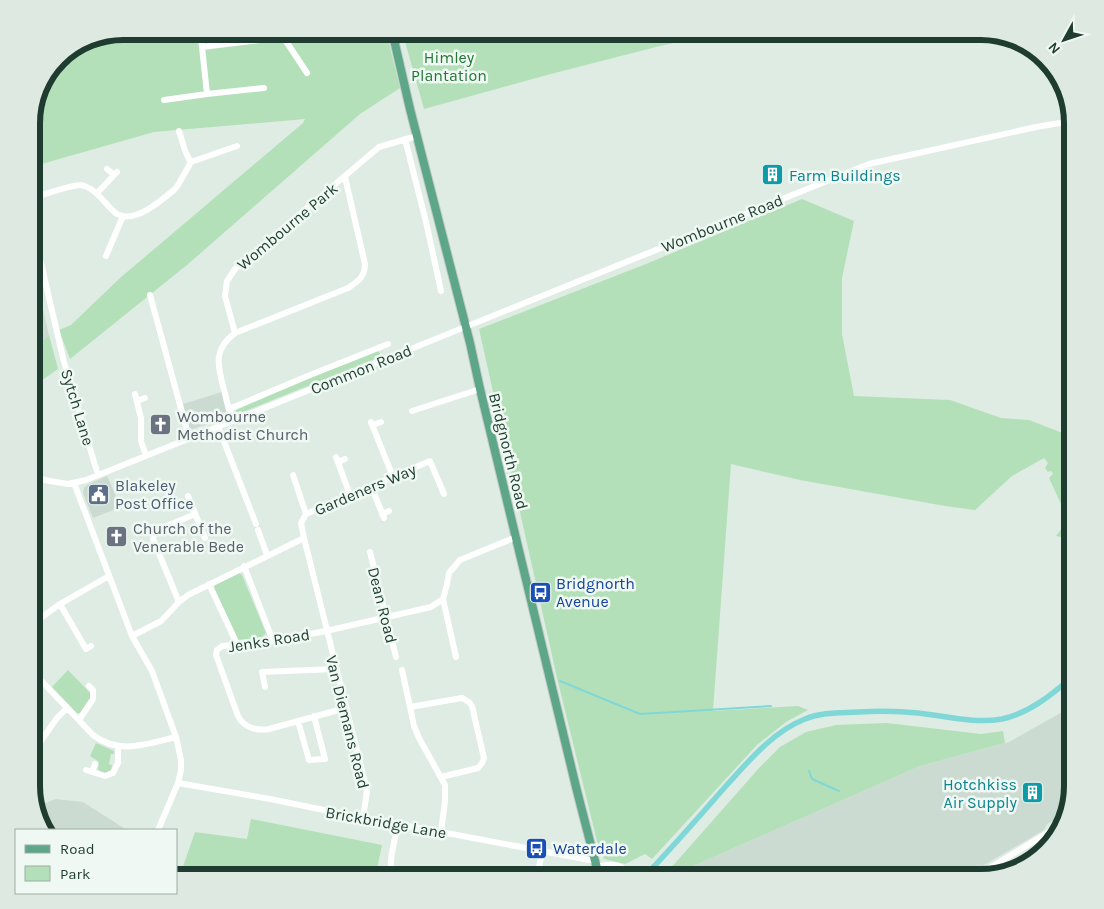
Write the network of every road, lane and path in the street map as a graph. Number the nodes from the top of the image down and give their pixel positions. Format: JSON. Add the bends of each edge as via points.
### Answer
{"nodes":[{"id":1,"x":201,"y":40,"type":"edge"},
{"id":2,"x":269,"y":40,"type":"edge"},
{"id":3,"x":289,"y":40,"type":"edge"},
{"id":4,"x":394,"y":40,"type":"edge"},
{"id":5,"x":202,"y":47,"type":"junction"},
{"id":6,"x":308,"y":73,"type":"dead end"},
{"id":7,"x":264,"y":88,"type":"dead end"},
{"id":8,"x":207,"y":94,"type":"junction"},
{"id":9,"x":164,"y":100,"type":"dead end"},
{"id":10,"x":1064,"y":122,"type":"edge"},
{"id":11,"x":179,"y":131,"type":"dead end"},
{"id":12,"x":417,"y":136,"type":"junction"},
{"id":13,"x":405,"y":139,"type":"junction"},
{"id":14,"x":234,"y":150,"type":"dead end"},
{"id":15,"x":191,"y":162,"type":"junction"},
{"id":16,"x":107,"y":169,"type":"dead end"},
{"id":17,"x":345,"y":177,"type":"junction"},
{"id":18,"x":96,"y":193,"type":"junction"},
{"id":19,"x":40,"y":196,"type":"edge"},
{"id":20,"x":123,"y":216,"type":"junction"},
{"id":21,"x":446,"y":248,"type":"junction"},
{"id":22,"x":432,"y":250,"type":"junction"},
{"id":23,"x":106,"y":256,"type":"dead end"},
{"id":24,"x":40,"y":259,"type":"edge"},
{"id":25,"x":441,"y":291,"type":"dead end"},
{"id":26,"x":149,"y":300,"type":"dead end"},
{"id":27,"x":465,"y":327,"type":"junction"},
{"id":28,"x":235,"y":333,"type":"junction"},
{"id":29,"x":386,"y":358,"type":"junction"},
{"id":30,"x":480,"y":389,"type":"junction"},
{"id":31,"x":145,"y":398,"type":"dead end"},
{"id":32,"x":422,"y":408,"type":"junction"},
{"id":33,"x":229,"y":409,"type":"junction"},
{"id":34,"x":412,"y":411,"type":"dead end"},
{"id":35,"x":426,"y":416,"type":"dead end"},
{"id":36,"x":233,"y":420,"type":"junction"},
{"id":37,"x":381,"y":422,"type":"dead end"},
{"id":38,"x":218,"y":426,"type":"junction"},
{"id":39,"x":189,"y":438,"type":"junction"},
{"id":40,"x":146,"y":456,"type":"junction"},
{"id":41,"x":345,"y":459,"type":"dead end"},
{"id":42,"x":98,"y":475,"type":"junction"},
{"id":43,"x":292,"y":475,"type":"dead end"},
{"id":44,"x":393,"y":477,"type":"junction"},
{"id":45,"x":40,"y":478,"type":"edge"},
{"id":46,"x":74,"y":483,"type":"junction"},
{"id":47,"x":371,"y":486,"type":"junction"},
{"id":48,"x":433,"y":492,"type":"dead end"},
{"id":49,"x":350,"y":495,"type":"junction"},
{"id":50,"x":188,"y":496,"type":"dead end"},
{"id":51,"x":389,"y":511,"type":"dead end"},
{"id":52,"x":195,"y":514,"type":"junction"},
{"id":53,"x":306,"y":514,"type":"junction"},
{"id":54,"x":516,"y":537,"type":"junction"},
{"id":55,"x":205,"y":538,"type":"dead end"},
{"id":56,"x":304,"y":538,"type":"junction"},
{"id":57,"x":370,"y":552,"type":"dead end"},
{"id":58,"x":267,"y":555,"type":"junction"},
{"id":59,"x":244,"y":566,"type":"junction"},
{"id":60,"x":109,"y":576,"type":"junction"},
{"id":61,"x":209,"y":584,"type":"junction"},
{"id":62,"x":443,"y":599,"type":"junction"},
{"id":63,"x":179,"y":602,"type":"junction"},
{"id":64,"x":60,"y":604,"type":"junction"},
{"id":65,"x":387,"y":617,"type":"junction"},
{"id":66,"x":40,"y":619,"type":"edge"},
{"id":67,"x":326,"y":630,"type":"junction"},
{"id":68,"x":132,"y":636,"type":"junction"},
{"id":69,"x":273,"y":641,"type":"junction"},
{"id":70,"x":237,"y":644,"type":"junction"},
{"id":71,"x":91,"y":646,"type":"dead end"},
{"id":72,"x":396,"y":657,"type":"dead end"},
{"id":73,"x":456,"y":657,"type":"dead end"},
{"id":74,"x":336,"y":669,"type":"junction"},
{"id":75,"x":402,"y":670,"type":"dead end"},
{"id":76,"x":412,"y":678,"type":"dead end"},
{"id":77,"x":40,"y":679,"type":"edge"},
{"id":78,"x":405,"y":680,"type":"junction"},
{"id":79,"x":89,"y":686,"type":"dead end"},
{"id":80,"x":265,"y":687,"type":"dead end"},
{"id":81,"x":410,"y":707,"type":"junction"},
{"id":82,"x":67,"y":708,"type":"junction"},
{"id":83,"x":346,"y":708,"type":"junction"},
{"id":84,"x":314,"y":716,"type":"junction"},
{"id":85,"x":79,"y":720,"type":"junction"},
{"id":86,"x":298,"y":721,"type":"junction"},
{"id":87,"x":176,"y":737,"type":"junction"},
{"id":88,"x":40,"y":742,"type":"edge"},
{"id":89,"x":118,"y":746,"type":"junction"},
{"id":90,"x":94,"y":764,"type":"dead end"},
{"id":91,"x":441,"y":777,"type":"junction"},
{"id":92,"x":178,"y":783,"type":"junction"},
{"id":93,"x":363,"y":818,"type":"junction"},
{"id":94,"x":398,"y":824,"type":"junction"},
{"id":95,"x":158,"y":829,"type":"edge"},
{"id":96,"x":1051,"y":831,"type":"edge"},
{"id":97,"x":441,"y":832,"type":"junction"},
{"id":98,"x":542,"y":851,"type":"junction"},
{"id":99,"x":595,"y":864,"type":"junction"},
{"id":100,"x":990,"y":868,"type":"edge"},
{"id":101,"x":391,"y":869,"type":"edge"},
{"id":102,"x":539,"y":869,"type":"edge"},
{"id":103,"x":597,"y":869,"type":"edge"},
{"id":104,"x":625,"y":869,"type":"edge"}],
"edges":[{"from":1,"to":5,"type":"street"},
{"from":2,"to":5,"type":"street"},
{"from":3,"to":6,"type":"street"},
{"from":4,"to":12,"type":"main road","name":"Bridgnorth Road"},
{"from":5,"to":8,"type":"street"},
{"from":7,"to":8,"type":"street"},
{"from":8,"to":9,"type":"street"},
{"from":10,"to":27,"type":"street","name":"Wombourne Road","via":[[869,164]]},
{"from":11,"to":15,"type":"street"},
{"from":12,"to":13,"type":"street","name":"Wombourne Park"},
{"from":12,"to":21,"type":"main road","name":"Bridgnorth Road"},
{"from":13,"to":17,"type":"street","name":"Wombourne Park","via":[[379,147]]},
{"from":13,"to":22,"type":"street"},
{"from":14,"to":15,"type":"street"},
{"from":15,"to":20,"type":"street","via":[[168,195],[140,214]]},
{"from":16,"to":18,"type":"street","via":[[116,173]]},
{"from":17,"to":28,"type":"street","name":"Wombourne Park","via":[[235,269],[227,281],[225,296]]},
{"from":17,"to":28,"type":"street","name":"Wombourne Park","via":[[365,264],[362,277],[348,288]]},
{"from":18,"to":19,"type":"street","via":[[82,185]]},
{"from":18,"to":20,"type":"street"},
{"from":20,"to":23,"type":"street"},
{"from":21,"to":22,"type":"street"},
{"from":21,"to":27,"type":"main road","name":"Bridgnorth Road"},
{"from":22,"to":25,"type":"street"},
{"from":24,"to":42,"type":"street","name":"Sytch Lane","via":[[64,362]]},
{"from":26,"to":39,"type":"street"},
{"from":27,"to":29,"type":"street","name":"Common Road"},
{"from":27,"to":30,"type":"main road","name":"Bridgnorth Road"},
{"from":28,"to":33,"type":"street","name":"Wombourne Park","via":[[224,343],[218,360]]},
{"from":29,"to":33,"type":"street","name":"Common Road","via":[[385,346]]},
{"from":29,"to":36,"type":"street","name":"Common Road"},
{"from":30,"to":32,"type":"street"},
{"from":30,"to":54,"type":"main road","name":"Bridgnorth Road"},
{"from":31,"to":40,"type":"street","via":[[136,397]]},
{"from":32,"to":34,"type":"street"},
{"from":32,"to":35,"type":"street"},
{"from":33,"to":36,"type":"street","name":"Wombourne Park"},
{"from":36,"to":38,"type":"street","name":"Common Road"},
{"from":37,"to":44,"type":"street","via":[[372,424]]},
{"from":38,"to":39,"type":"street","name":"Common Road"},
{"from":38,"to":58,"type":"street"},
{"from":39,"to":40,"type":"street","name":"Common Road"},
{"from":40,"to":42,"type":"street","name":"Common Road"},
{"from":41,"to":49,"type":"street","via":[[337,459]]},
{"from":42,"to":46,"type":"street","name":"Common Road"},
{"from":43,"to":53,"type":"street"},
{"from":44,"to":47,"type":"street","name":"Gardeners Way"},
{"from":44,"to":48,"type":"street","name":"Gardeners Way","via":[[430,461],[442,492]]},
{"from":45,"to":46,"type":"street","name":"Common Road"},
{"from":46,"to":60,"type":"street"},
{"from":47,"to":49,"type":"street","name":"Gardeners Way"},
{"from":47,"to":51,"type":"street","via":[[383,516]]},
{"from":49,"to":53,"type":"street","name":"Gardeners Way"},
{"from":50,"to":52,"type":"street"},
{"from":52,"to":55,"type":"street"},
{"from":52,"to":63,"type":"street","via":[[158,530],[153,539]]},
{"from":53,"to":56,"type":"street","name":"Gardeners Way","via":[[301,523]]},
{"from":54,"to":62,"type":"street","via":[[460,560],[449,573]]},
{"from":54,"to":99,"type":"main road","name":"Bridgnorth Road"},
{"from":56,"to":58,"type":"street","name":"Gardeners Way"},
{"from":56,"to":67,"type":"street","name":"Van Diemans Road"},
{"from":57,"to":65,"type":"street","name":"Dean Road"},
{"from":58,"to":59,"type":"street","name":"Gardeners Way"},
{"from":59,"to":61,"type":"street","name":"Gardeners Way"},
{"from":59,"to":69,"type":"street"},
{"from":60,"to":64,"type":"street"},
{"from":60,"to":68,"type":"street"},
{"from":61,"to":63,"type":"street","name":"Gardeners Way"},
{"from":61,"to":70,"type":"street"},
{"from":62,"to":65,"type":"street","via":[[431,607]]},
{"from":62,"to":73,"type":"street"},
{"from":63,"to":68,"type":"street","name":"Gardeners Way","via":[[161,621]]},
{"from":64,"to":66,"type":"street"},
{"from":64,"to":71,"type":"street","via":[[86,649]]},
{"from":65,"to":67,"type":"street"},
{"from":65,"to":72,"type":"street","name":"Dean Road"},
{"from":67,"to":69,"type":"street","name":"Jenks Road"},
{"from":67,"to":74,"type":"street","name":"Van Diemans Road"},
{"from":68,"to":87,"type":"street","via":[[152,671]]},
{"from":69,"to":70,"type":"street","name":"Jenks Road"},
{"from":70,"to":86,"type":"street","name":"Jenks Road","via":[[222,646],[216,655],[240,720],[247,726],[262,730]]},
{"from":74,"to":80,"type":"street","via":[[262,672]]},
{"from":74,"to":83,"type":"street","name":"Van Diemans Road"},
{"from":75,"to":78,"type":"street"},
{"from":76,"to":78,"type":"street"},
{"from":77,"to":82,"type":"street"},
{"from":78,"to":81,"type":"street"},
{"from":79,"to":85,"type":"street","via":[[93,690],[93,699]]},
{"from":81,"to":91,"type":"street","via":[[419,738]]},
{"from":81,"to":91,"type":"street","via":[[458,698],[472,706],[484,758],[478,768]]},
{"from":82,"to":85,"type":"street"},
{"from":82,"to":88,"type":"street"},
{"from":83,"to":84,"type":"street","name":"Jenks Road"},
{"from":83,"to":93,"type":"street","name":"Van Diemans Road","via":[[367,791]]},
{"from":84,"to":86,"type":"street","name":"Jenks Road"},
{"from":84,"to":86,"type":"street","via":[[325,760],[308,760]]},
{"from":85,"to":89,"type":"street","via":[[100,740]]},
{"from":87,"to":89,"type":"street","via":[[140,746]]},
{"from":87,"to":92,"type":"street","via":[[181,760]]},
{"from":89,"to":90,"type":"street","via":[[118,762],[113,773],[105,776],[89,771]]},
{"from":91,"to":97,"type":"street","via":[[446,794]]},
{"from":92,"to":93,"type":"street","name":"Brickbridge Lane"},
{"from":92,"to":95,"type":"street"},
{"from":93,"to":94,"type":"street","name":"Brickbridge Lane"},
{"from":94,"to":97,"type":"street","name":"Brickbridge Lane"},
{"from":94,"to":101,"type":"street"},
{"from":96,"to":100,"type":"street"},
{"from":97,"to":98,"type":"street","name":"Brickbridge Lane"},
{"from":98,"to":99,"type":"street","name":"Brickbridge Lane"},
{"from":98,"to":102,"type":"street"},
{"from":99,"to":103,"type":"main road","name":"Bridgnorth Road"},
{"from":99,"to":104,"type":"street","name":"Brickbridge Lane","via":[[612,864]]}]}
